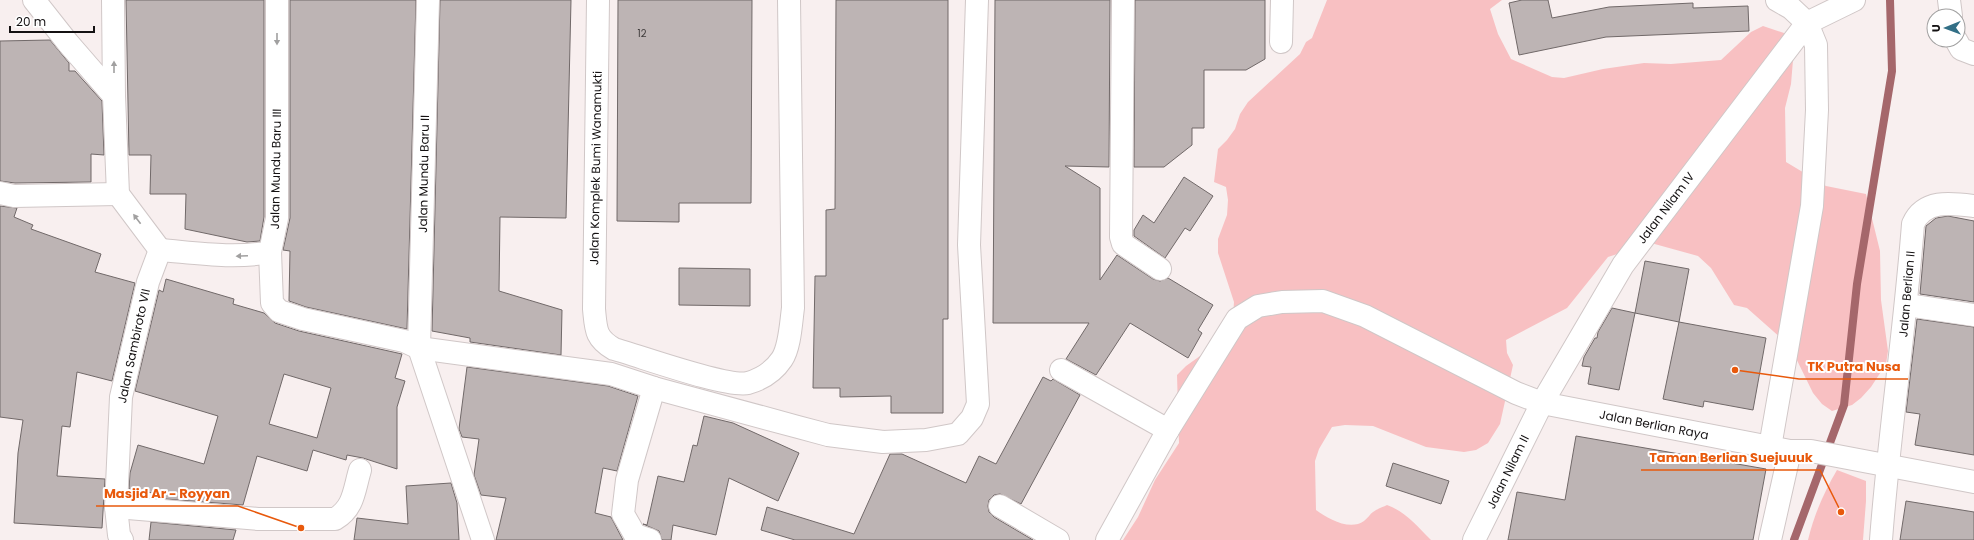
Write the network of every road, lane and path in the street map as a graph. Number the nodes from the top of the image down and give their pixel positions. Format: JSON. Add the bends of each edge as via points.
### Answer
{"nodes":[{"id":1,"x":34,"y":0,"type":"edge"},
{"id":2,"x":113,"y":0,"type":"edge"},
{"id":3,"x":277,"y":0,"type":"edge"},
{"id":4,"x":428,"y":0,"type":"edge"},
{"id":5,"x":598,"y":0,"type":"edge"},
{"id":6,"x":789,"y":0,"type":"edge"},
{"id":7,"x":977,"y":0,"type":"edge"},
{"id":8,"x":1123,"y":0,"type":"edge"},
{"id":9,"x":1282,"y":0,"type":"edge"},
{"id":10,"x":1777,"y":0,"type":"edge"},
{"id":11,"x":1854,"y":0,"type":"edge"},
{"id":12,"x":1807,"y":23,"type":"junction"},
{"id":13,"x":1281,"y":42,"type":"dead end"},
{"id":14,"x":1960,"y":48,"type":"edge"},
{"id":15,"x":1974,"y":54,"type":"edge"},
{"id":16,"x":114,"y":96,"type":"junction"},
{"id":17,"x":0,"y":193,"type":"edge"},
{"id":18,"x":118,"y":194,"type":"junction"},
{"id":19,"x":1968,"y":205,"type":"edge"},
{"id":20,"x":160,"y":250,"type":"junction"},
{"id":21,"x":270,"y":252,"type":"junction"},
{"id":22,"x":1160,"y":269,"type":"dead end"},
{"id":23,"x":1907,"y":305,"type":"junction"},
{"id":24,"x":1974,"y":315,"type":"edge"},
{"id":25,"x":419,"y":348,"type":"junction"},
{"id":26,"x":1061,"y":370,"type":"dead end"},
{"id":27,"x":654,"y":388,"type":"junction"},
{"id":28,"x":1542,"y":403,"type":"junction"},
{"id":29,"x":1168,"y":430,"type":"junction"},
{"id":30,"x":1790,"y":450,"type":"junction"},
{"id":31,"x":1887,"y":465,"type":"junction"},
{"id":32,"x":360,"y":470,"type":"dead end"},
{"id":33,"x":1974,"y":482,"type":"edge"},
{"id":34,"x":1000,"y":506,"type":"dead end"},
{"id":35,"x":116,"y":507,"type":"junction"},
{"id":36,"x":122,"y":540,"type":"edge"},
{"id":37,"x":483,"y":540,"type":"edge"},
{"id":38,"x":650,"y":540,"type":"edge"},
{"id":39,"x":1058,"y":540,"type":"edge"},
{"id":40,"x":1107,"y":540,"type":"edge"},
{"id":41,"x":1474,"y":540,"type":"edge"},
{"id":42,"x":1770,"y":540,"type":"edge"},
{"id":43,"x":1881,"y":540,"type":"edge"}],
"edges":[{"from":1,"to":16,"type":"street"},
{"from":16,"to":2,"type":"street","one_way":true},
{"from":3,"to":21,"type":"street","name":"Jalan Mundu Baru III","one_way":true,"via":[[277,218]]},
{"from":4,"to":25,"type":"street","name":"Jalan Mundu Baru II"},
{"from":5,"to":6,"type":"street","name":"Jalan Komplek Bumi Wanamukti","via":[[594,309],[598,336],[614,349],[720,380],[747,383],[769,374],[783,358],[791,328],[793,308]]},
{"from":7,"to":27,"type":"street","name":"Jalan Mundu Baru III","via":[[969,245],[978,404],[972,418],[958,434],[926,440],[883,442],[821,433]]},
{"from":8,"to":22,"type":"street","via":[[1121,237],[1123,244]]},
{"from":9,"to":13,"type":"street"},
{"from":10,"to":12,"type":"street","via":[[1791,8]]},
{"from":11,"to":12,"type":"street"},
{"from":12,"to":28,"type":"street","name":"Jalan Nilam IV","via":[[1623,265]]},
{"from":12,"to":30,"type":"street","via":[[1816,45],[1817,110],[1812,206]]},
{"from":14,"to":15,"type":"street"},
{"from":16,"to":18,"type":"street"},
{"from":17,"to":18,"type":"street","via":[[14,196]]},
{"from":20,"to":18,"type":"street","one_way":true},
{"from":19,"to":23,"type":"street","name":"Jalan Berlian II","via":[[1934,205],[1917,214],[1913,224]]},
{"from":21,"to":20,"type":"street","one_way":true,"via":[[225,256]]},
{"from":20,"to":35,"type":"street","name":"Jalan Sambiroto VII","via":[[148,282],[122,397]]},
{"from":21,"to":25,"type":"street","name":"Jalan Mundu Baru III","via":[[272,303],[279,311],[303,319],[404,341]]},
{"from":23,"to":24,"type":"street"},
{"from":23,"to":31,"type":"street","name":"Jalan Berlian II"},
{"from":25,"to":27,"type":"street","name":"Jalan Mundu Baru III","via":[[611,374]]},
{"from":25,"to":37,"type":"street","name":"Jalan Mundu Baru II"},
{"from":26,"to":29,"type":"street"},
{"from":27,"to":38,"type":"street","via":[[627,480],[623,514],[635,536]]},
{"from":28,"to":29,"type":"street","name":"Jalan Berlian Raya","via":[[1516,393],[1365,316],[1323,301],[1282,302],[1258,306],[1237,319]]},
{"from":28,"to":30,"type":"street","name":"Jalan Berlian Raya"},
{"from":28,"to":41,"type":"street","name":"Jalan Nilam II"},
{"from":29,"to":40,"type":"street","name":"Jalan Berlian Raya"},
{"from":30,"to":31,"type":"street","name":"Jalan Berlian Raya"},
{"from":30,"to":42,"type":"street"},
{"from":31,"to":33,"type":"street","name":"Jalan Berlian Raya"},
{"from":31,"to":43,"type":"street","name":"Jalan Berlian II"},
{"from":32,"to":35,"type":"street","via":[[350,506],[345,514],[335,519],[258,519]]},
{"from":34,"to":39,"type":"street"},
{"from":35,"to":36,"type":"street","name":"Jalan Sambiroto VII","via":[[119,535]]}]}
